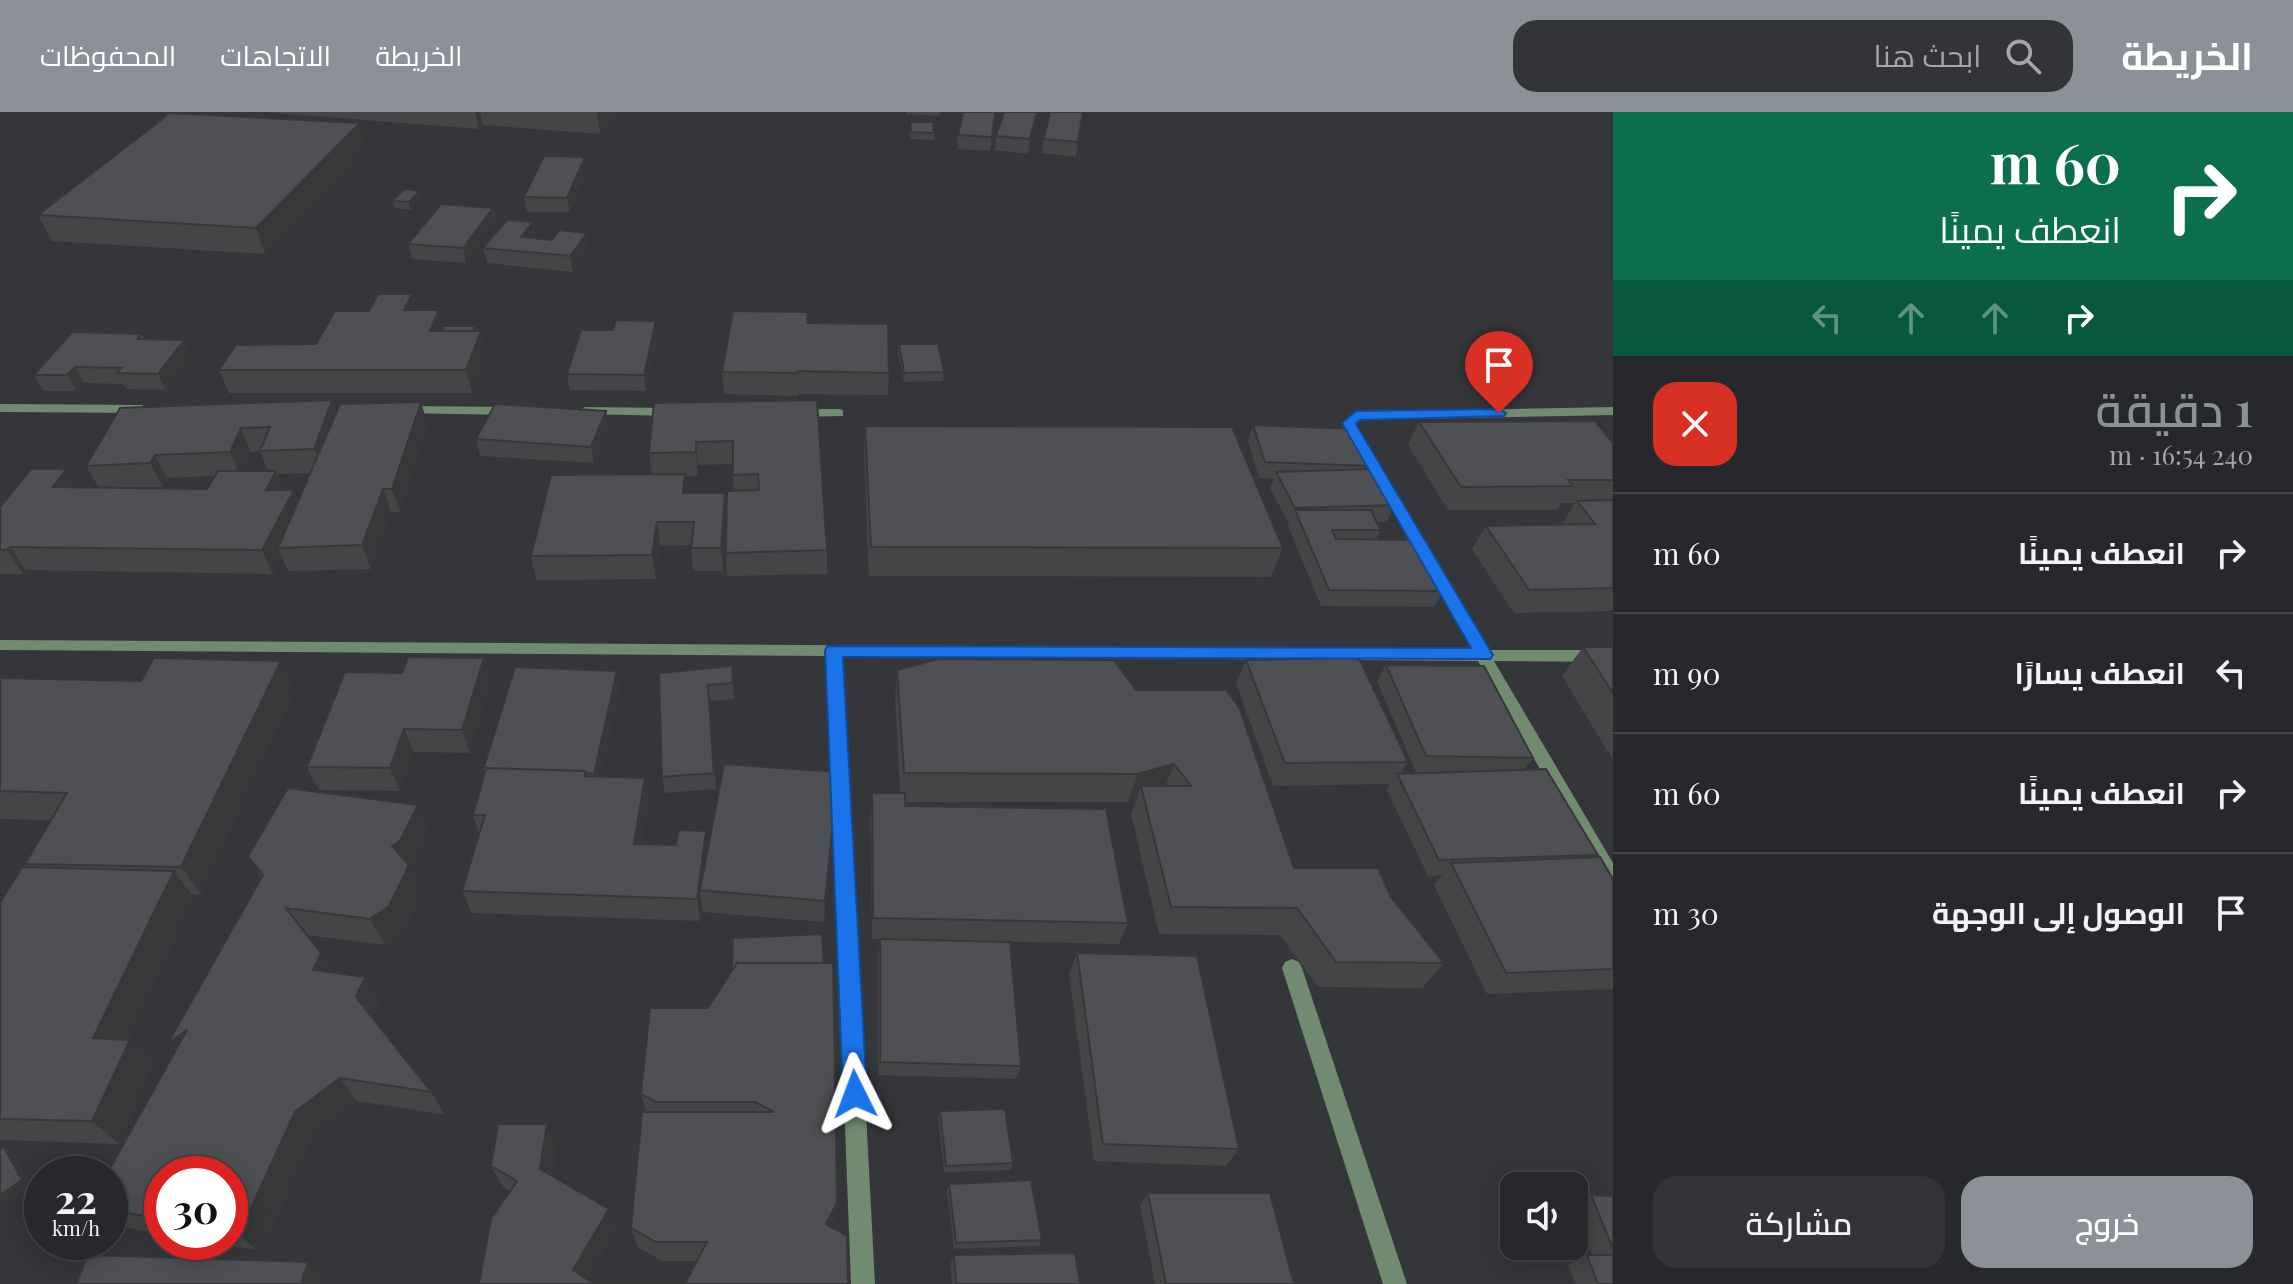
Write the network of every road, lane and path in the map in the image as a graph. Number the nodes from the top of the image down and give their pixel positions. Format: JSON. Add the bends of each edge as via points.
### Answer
{"nodes":[{"id":1,"x":0,"y":408,"type":"edge"},
{"id":2,"x":158,"y":409,"type":"edge"},
{"id":3,"x":396,"y":410,"type":"edge"},
{"id":4,"x":523,"y":411,"type":"edge"},
{"id":5,"x":570,"y":411,"type":"edge"},
{"id":6,"x":1613,"y":411,"type":"edge"},
{"id":7,"x":681,"y":412,"type":"edge"},
{"id":8,"x":776,"y":413,"type":"edge"},
{"id":9,"x":839,"y":413,"type":"dead end"},
{"id":10,"x":0,"y":645,"type":"edge"},
{"id":11,"x":834,"y":651,"type":"junction"},
{"id":12,"x":1484,"y":655,"type":"junction"},
{"id":13,"x":1613,"y":656,"type":"edge"},
{"id":14,"x":1613,"y":880,"type":"edge"},
{"id":15,"x":1292,"y":968,"type":"dead end"},
{"id":16,"x":863,"y":1284,"type":"edge"},
{"id":17,"x":1395,"y":1284,"type":"edge"}],
"edges":[{"from":1,"to":2,"type":"street"},
{"from":3,"to":4,"type":"street"},
{"from":5,"to":7,"type":"street"},
{"from":6,"to":12,"type":"street","via":[[1356,416],[1349,423]]},
{"from":8,"to":9,"type":"street"},
{"from":10,"to":11,"type":"street"},
{"from":11,"to":12,"type":"street"},
{"from":11,"to":16,"type":"street"},
{"from":12,"to":13,"type":"street"},
{"from":12,"to":14,"type":"street"},
{"from":15,"to":17,"type":"street"}]}
